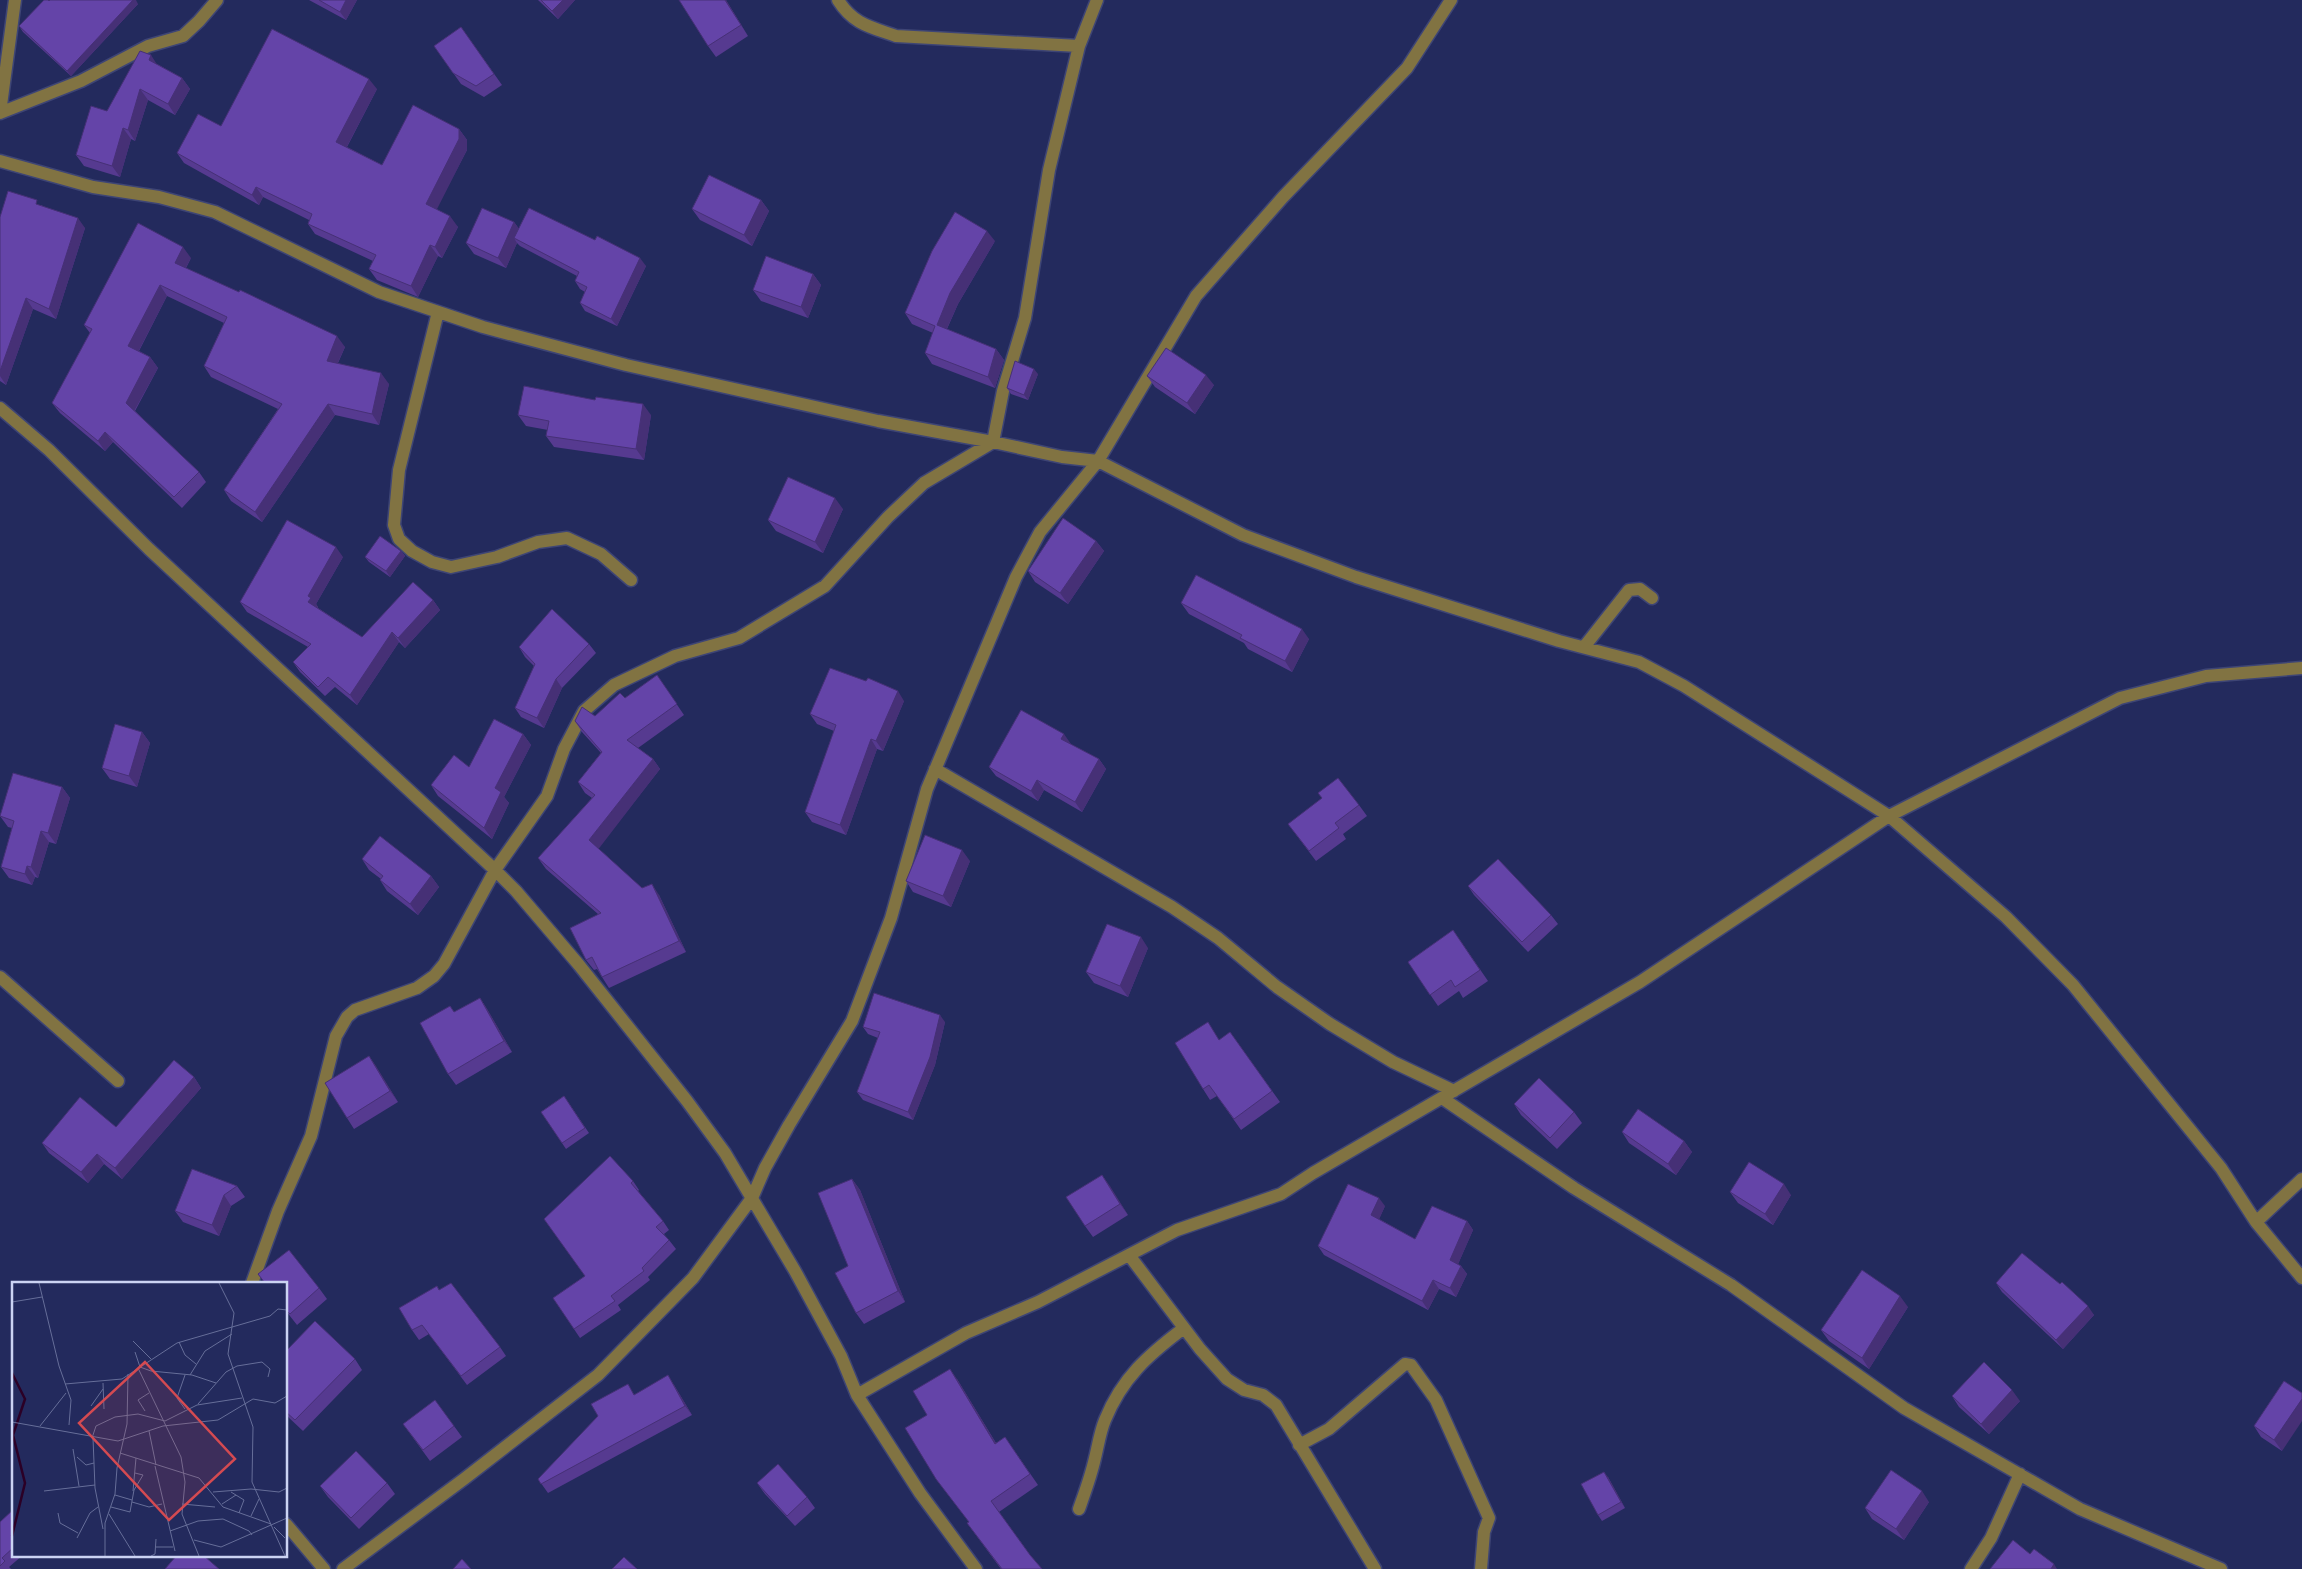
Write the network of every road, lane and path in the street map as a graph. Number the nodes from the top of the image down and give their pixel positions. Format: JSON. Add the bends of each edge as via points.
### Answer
{"nodes":[{"id":1,"x":15,"y":0,"type":"edge"},
{"id":2,"x":217,"y":0,"type":"edge"},
{"id":3,"x":838,"y":0,"type":"edge"},
{"id":4,"x":1097,"y":0,"type":"edge"},
{"id":5,"x":1451,"y":0,"type":"edge"},
{"id":6,"x":1079,"y":46,"type":"junction"},
{"id":7,"x":0,"y":113,"type":"edge"},
{"id":8,"x":0,"y":161,"type":"edge"},
{"id":9,"x":438,"y":312,"type":"junction"},
{"id":10,"x":0,"y":408,"type":"edge"},
{"id":11,"x":993,"y":442,"type":"junction"},
{"id":12,"x":1098,"y":461,"type":"junction"},
{"id":13,"x":631,"y":580,"type":"dead end"},
{"id":14,"x":1652,"y":598,"type":"dead end"},
{"id":15,"x":1584,"y":648,"type":"junction"},
{"id":16,"x":2302,"y":668,"type":"edge"},
{"id":17,"x":935,"y":769,"type":"junction"},
{"id":18,"x":1889,"y":816,"type":"junction"},
{"id":19,"x":494,"y":870,"type":"junction"},
{"id":20,"x":0,"y":977,"type":"edge"},
{"id":21,"x":118,"y":1081,"type":"dead end"},
{"id":22,"x":1448,"y":1095,"type":"junction"},
{"id":23,"x":2302,"y":1179,"type":"edge"},
{"id":24,"x":752,"y":1198,"type":"junction"},
{"id":25,"x":2256,"y":1222,"type":"junction"},
{"id":26,"x":1129,"y":1255,"type":"junction"},
{"id":27,"x":2302,"y":1278,"type":"edge"},
{"id":28,"x":252,"y":1282,"type":"edge"},
{"id":29,"x":1184,"y":1328,"type":"junction"},
{"id":30,"x":858,"y":1395,"type":"junction"},
{"id":31,"x":1299,"y":1445,"type":"junction"},
{"id":32,"x":2020,"y":1474,"type":"junction"},
{"id":33,"x":1079,"y":1510,"type":"dead end"},
{"id":34,"x":288,"y":1526,"type":"edge"},
{"id":35,"x":357,"y":1565,"type":"edge"},
{"id":36,"x":324,"y":1569,"type":"edge"},
{"id":37,"x":343,"y":1569,"type":"edge"},
{"id":38,"x":976,"y":1569,"type":"edge"},
{"id":39,"x":1375,"y":1569,"type":"edge"},
{"id":40,"x":1481,"y":1569,"type":"edge"},
{"id":41,"x":1970,"y":1569,"type":"edge"},
{"id":42,"x":2221,"y":1569,"type":"edge"}],
"edges":[{"from":1,"to":7,"type":"street"},
{"from":2,"to":7,"type":"street","via":[[183,36],[148,46],[81,80]]},
{"from":3,"to":6,"type":"street","via":[[847,14],[896,36]]},
{"from":4,"to":6,"type":"street"},
{"from":5,"to":12,"type":"street","via":[[1407,68],[1283,197],[1196,296]]},
{"from":6,"to":11,"type":"street","via":[[1048,170],[1025,318],[1003,391]]},
{"from":8,"to":9,"type":"street","via":[[93,187],[159,197],[215,212],[378,292]]},
{"from":9,"to":11,"type":"street","via":[[626,365],[878,422]]},
{"from":9,"to":13,"type":"street","via":[[399,470],[394,525],[399,539],[419,555],[450,567],[497,557],[538,542],[567,538],[601,554]]},
{"from":10,"to":19,"type":"street","via":[[49,450]]},
{"from":11,"to":12,"type":"street","via":[[1062,458]]},
{"from":11,"to":19,"type":"street","via":[[924,483],[825,586],[740,638],[675,656],[614,685],[584,711],[564,749],[547,796]]},
{"from":12,"to":15,"type":"street","via":[[1243,535],[1356,576]]},
{"from":12,"to":17,"type":"street","via":[[1040,532],[1020,569]]},
{"from":14,"to":15,"type":"street","via":[[1640,589],[1629,590]]},
{"from":15,"to":18,"type":"street","via":[[1639,662],[1676,682]]},
{"from":16,"to":18,"type":"street","via":[[2206,676],[2120,698]]},
{"from":17,"to":22,"type":"street","via":[[1172,907],[1330,1024]]},
{"from":17,"to":24,"type":"street","via":[[891,918],[852,1021],[789,1125]]},
{"from":18,"to":22,"type":"street","via":[[1640,982]]},
{"from":18,"to":25,"type":"street","via":[[2006,916],[2073,985],[2221,1168]]},
{"from":19,"to":24,"type":"street","via":[[579,964],[669,1078],[725,1153]]},
{"from":19,"to":28,"type":"street","via":[[444,964],[434,976],[418,988],[355,1010],[347,1017],[336,1036],[311,1136],[278,1211]]},
{"from":20,"to":21,"type":"street"},
{"from":22,"to":26,"type":"street","via":[[1313,1172],[1281,1194],[1177,1230]]},
{"from":22,"to":32,"type":"street","via":[[1574,1188],[1731,1285],[1904,1408]]},
{"from":23,"to":25,"type":"street"},
{"from":24,"to":30,"type":"street","via":[[841,1356]]},
{"from":24,"to":35,"type":"street","via":[[693,1278],[598,1375]]},
{"from":25,"to":27,"type":"street"},
{"from":26,"to":29,"type":"street"},
{"from":26,"to":30,"type":"street","via":[[1038,1302],[966,1333]]},
{"from":29,"to":31,"type":"street","via":[[1227,1379],[1244,1390],[1263,1395],[1276,1405]]},
{"from":29,"to":33,"type":"street","via":[[1150,1353],[1118,1394],[1104,1421],[1090,1481]]},
{"from":30,"to":38,"type":"street","via":[[920,1493]]},
{"from":31,"to":39,"type":"street"},
{"from":31,"to":40,"type":"street","via":[[1329,1429],[1404,1364],[1411,1365],[1436,1400],[1489,1518],[1484,1532]]},
{"from":32,"to":41,"type":"street","via":[[1991,1538]]},
{"from":32,"to":42,"type":"street","via":[[2080,1509]]},
{"from":34,"to":36,"type":"street"},
{"from":35,"to":37,"type":"street"}]}
